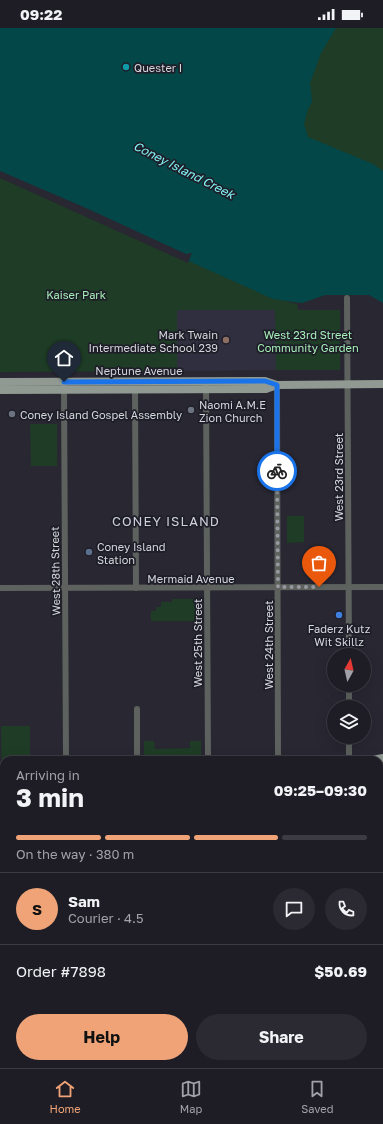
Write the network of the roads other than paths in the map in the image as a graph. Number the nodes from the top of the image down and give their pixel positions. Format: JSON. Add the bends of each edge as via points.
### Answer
{"nodes":[{"id":1,"x":347,"y":298,"type":"dead end"},
{"id":2,"x":0,"y":382,"type":"edge"},
{"id":3,"x":383,"y":384,"type":"edge"},
{"id":4,"x":64,"y":385,"type":"junction"},
{"id":5,"x":206,"y":385,"type":"junction"},
{"id":6,"x":277,"y":385,"type":"junction"},
{"id":7,"x":347,"y":385,"type":"junction"},
{"id":8,"x":135,"y":389,"type":"junction"},
{"id":9,"x":0,"y":390,"type":"edge"},
{"id":10,"x":278,"y":587,"type":"junction"},
{"id":11,"x":348,"y":587,"type":"junction"},
{"id":12,"x":383,"y":587,"type":"edge"},
{"id":13,"x":0,"y":588,"type":"edge"},
{"id":14,"x":66,"y":588,"type":"junction"},
{"id":15,"x":136,"y":588,"type":"junction"},
{"id":16,"x":207,"y":588,"type":"junction"},
{"id":17,"x":349,"y":648,"type":"edge"},
{"id":18,"x":137,"y":709,"type":"dead end"},
{"id":19,"x":349,"y":744,"type":"edge"},
{"id":20,"x":66,"y":756,"type":"edge"},
{"id":21,"x":137,"y":756,"type":"edge"},
{"id":22,"x":208,"y":756,"type":"edge"},
{"id":23,"x":278,"y":756,"type":"edge"},
{"id":24,"x":349,"y":756,"type":"edge"}],
"edges":[{"from":1,"to":7,"type":"street","name":"West 23rd Street"},
{"from":2,"to":4,"type":"main road","name":"Neptune Avenue"},
{"from":3,"to":7,"type":"main road","name":"Neptune Avenue"},
{"from":4,"to":5,"type":"main road","name":"Neptune Avenue"},
{"from":4,"to":8,"type":"main road","name":"Neptune Avenue"},
{"from":4,"to":9,"type":"main road","name":"Neptune Avenue"},
{"from":4,"to":14,"type":"street","name":"West 28th Street"},
{"from":5,"to":6,"type":"main road","name":"Neptune Avenue","via":[[266,389]]},
{"from":5,"to":8,"type":"main road","name":"Neptune Avenue"},
{"from":5,"to":16,"type":"street","name":"West 25th Street"},
{"from":6,"to":7,"type":"main road","name":"Neptune Avenue"},
{"from":6,"to":10,"type":"street","name":"West 24th Street"},
{"from":7,"to":11,"type":"street","name":"West 23rd Street"},
{"from":8,"to":15,"type":"street"},
{"from":10,"to":11,"type":"street","name":"Mermaid Avenue"},
{"from":10,"to":16,"type":"street","name":"Mermaid Avenue"},
{"from":10,"to":23,"type":"street","name":"West 24th Street"},
{"from":11,"to":12,"type":"street","name":"Mermaid Avenue"},
{"from":11,"to":17,"type":"street","name":"West 23rd Street"},
{"from":13,"to":14,"type":"street","name":"Mermaid Avenue"},
{"from":14,"to":15,"type":"street","name":"Mermaid Avenue"},
{"from":14,"to":20,"type":"street","name":"West 28th Street"},
{"from":15,"to":16,"type":"street","name":"Mermaid Avenue"},
{"from":16,"to":22,"type":"street","name":"West 25th Street"},
{"from":18,"to":21,"type":"street"},
{"from":19,"to":24,"type":"street"}]}
